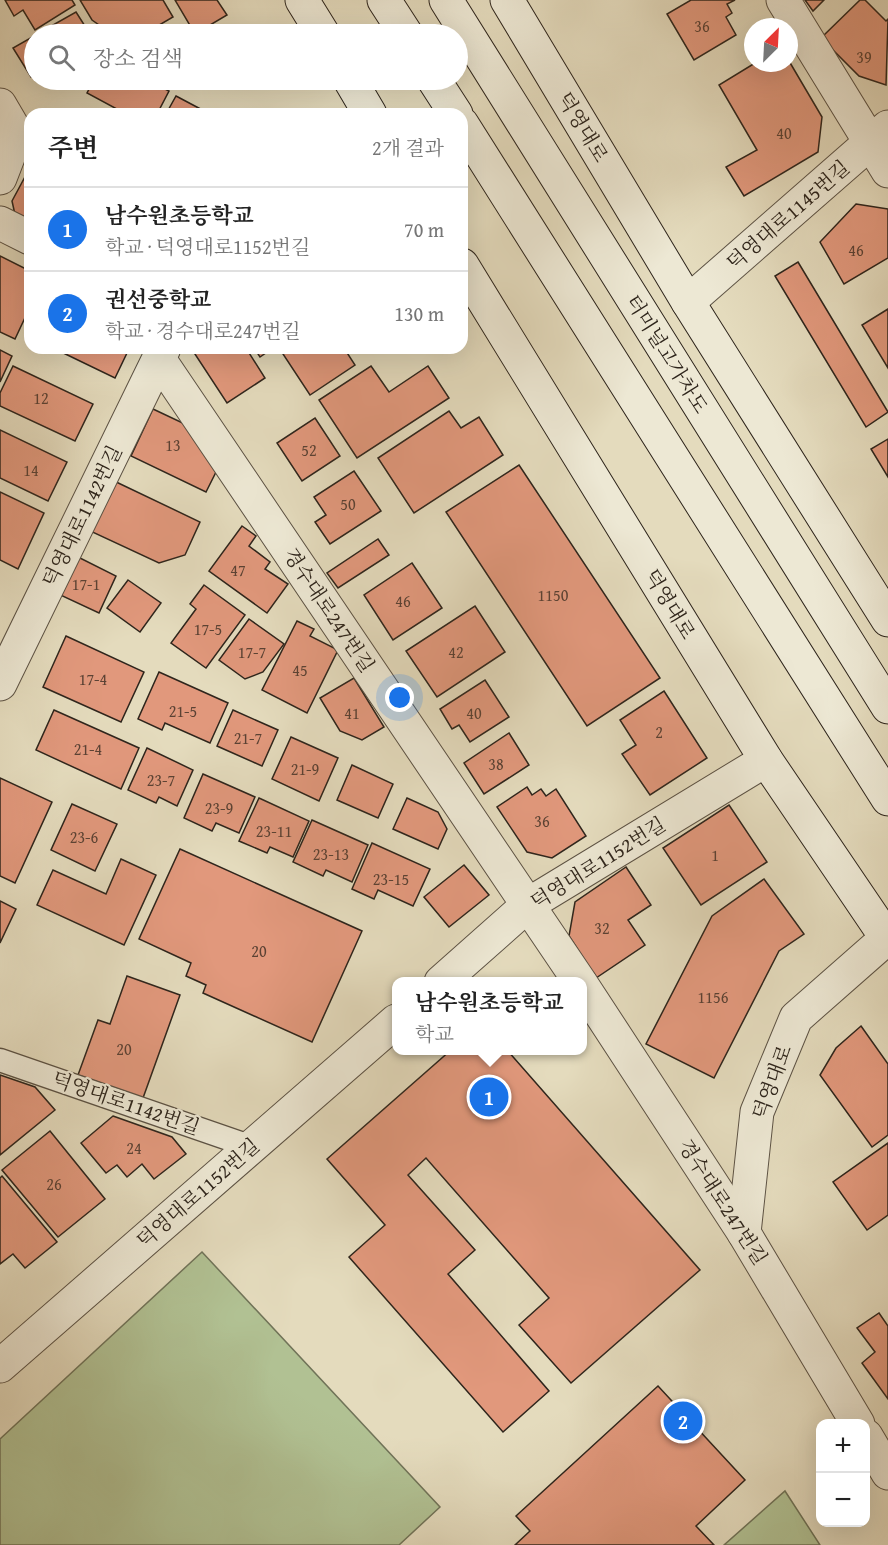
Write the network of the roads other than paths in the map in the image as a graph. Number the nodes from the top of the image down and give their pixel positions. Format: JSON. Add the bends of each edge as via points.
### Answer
{"nodes":[{"id":1,"x":302,"y":0,"type":"edge"},
{"id":2,"x":384,"y":0,"type":"edge"},
{"id":3,"x":446,"y":0,"type":"edge"},
{"id":4,"x":507,"y":0,"type":"edge"},
{"id":5,"x":783,"y":0,"type":"edge"},
{"id":6,"x":317,"y":24,"type":"edge"},
{"id":7,"x":400,"y":24,"type":"edge"},
{"id":8,"x":461,"y":24,"type":"edge"},
{"id":9,"x":468,"y":35,"type":"edge"},
{"id":10,"x":356,"y":90,"type":"edge"},
{"id":11,"x":440,"y":90,"type":"edge"},
{"id":12,"x":0,"y":105,"type":"edge"},
{"id":13,"x":366,"y":108,"type":"edge"},
{"id":14,"x":452,"y":108,"type":"edge"},
{"id":15,"x":468,"y":133,"type":"edge"},
{"id":16,"x":879,"y":135,"type":"edge"},
{"id":17,"x":888,"y":171,"type":"edge"},
{"id":18,"x":0,"y":178,"type":"edge"},
{"id":19,"x":0,"y":223,"type":"edge"},
{"id":20,"x":24,"y":235,"type":"edge"},
{"id":21,"x":468,"y":275,"type":"edge"},
{"id":22,"x":688,"y":302,"type":"junction"},
{"id":23,"x":161,"y":354,"type":"edge"},
{"id":24,"x":888,"y":620,"type":"edge"},
{"id":25,"x":0,"y":684,"type":"edge"},
{"id":26,"x":888,"y":707,"type":"edge"},
{"id":27,"x":766,"y":760,"type":"junction"},
{"id":28,"x":888,"y":799,"type":"edge"},
{"id":29,"x":529,"y":904,"type":"junction"},
{"id":30,"x":887,"y":939,"type":"edge"},
{"id":31,"x":446,"y":977,"type":"edge"},
{"id":32,"x":577,"y":977,"type":"edge"},
{"id":33,"x":587,"y":992,"type":"edge"},
{"id":34,"x":392,"y":1024,"type":"edge"},
{"id":35,"x":0,"y":1060,"type":"edge"},
{"id":36,"x":252,"y":1147,"type":"junction"},
{"id":37,"x":744,"y":1233,"type":"junction"},
{"id":38,"x":0,"y":1366,"type":"edge"},
{"id":39,"x":855,"y":1419,"type":"edge"},
{"id":40,"x":870,"y":1443,"type":"edge"},
{"id":41,"x":888,"y":1473,"type":"edge"}],
"edges":[{"from":1,"to":6,"type":"street"},
{"from":2,"to":7,"type":"street"},
{"from":3,"to":8,"type":"street","name":"터미널고가차도"},
{"from":4,"to":22,"type":"street","name":"덕영대로"},
{"from":5,"to":16,"type":"street"},
{"from":9,"to":26,"type":"street","name":"터미널고가차도"},
{"from":10,"to":13,"type":"street"},
{"from":11,"to":14,"type":"street"},
{"from":12,"to":18,"type":"street","via":[[17,134]]},
{"from":15,"to":28,"type":"street"},
{"from":16,"to":17,"type":"street"},
{"from":16,"to":22,"type":"street","name":"덕영대로1145번길"},
{"from":19,"to":20,"type":"street"},
{"from":21,"to":27,"type":"street","name":"덕영대로"},
{"from":22,"to":24,"type":"street","name":"덕영대로"},
{"from":23,"to":25,"type":"street","name":"덕영대로1142번길"},
{"from":23,"to":29,"type":"street","name":"경수대로247번길"},
{"from":27,"to":29,"type":"street","name":"덕영대로1152번길"},
{"from":27,"to":30,"type":"street","name":"덕영대로"},
{"from":29,"to":31,"type":"street","name":"덕영대로1152번길"},
{"from":29,"to":32,"type":"street","name":"경수대로247번길"},
{"from":30,"to":37,"type":"street","name":"덕영대로","via":[[796,1018],[757,1112]]},
{"from":33,"to":37,"type":"street","name":"경수대로247번길"},
{"from":34,"to":36,"type":"street","name":"덕영대로1152번길"},
{"from":35,"to":36,"type":"lane","name":"덕영대로1142번길"},
{"from":36,"to":38,"type":"street","name":"덕영대로1152번길"},
{"from":37,"to":39,"type":"street","name":"경수대로247번길"},
{"from":40,"to":41,"type":"street"}]}
